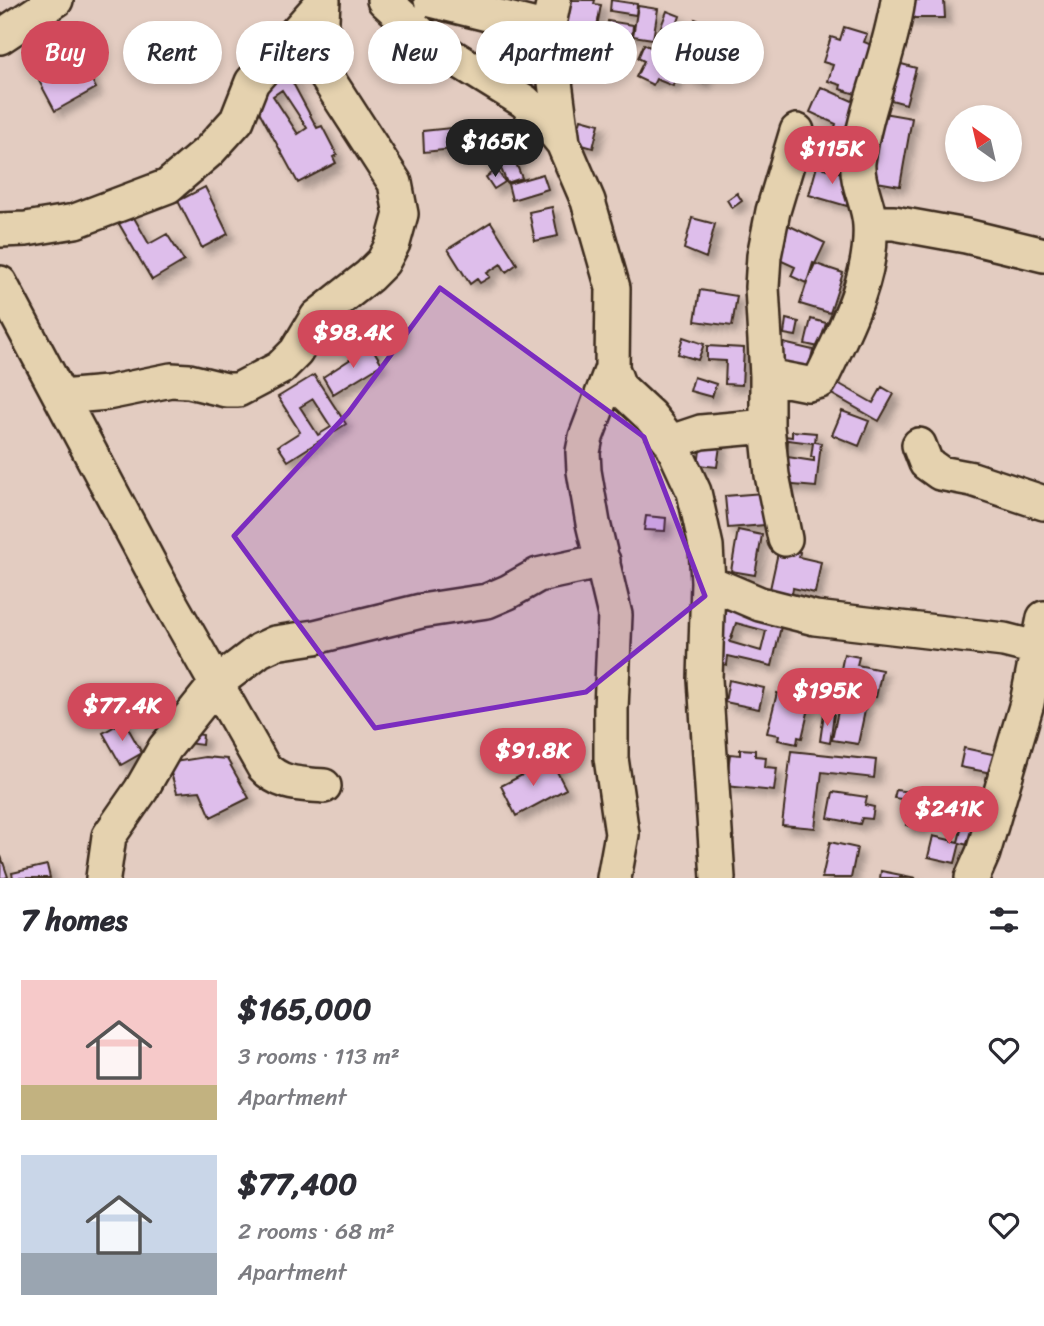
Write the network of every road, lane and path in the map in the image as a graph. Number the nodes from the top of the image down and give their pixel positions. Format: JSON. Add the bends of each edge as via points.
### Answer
{"nodes":[{"id":1,"x":56,"y":0,"type":"edge"},
{"id":2,"x":384,"y":0,"type":"edge"},
{"id":3,"x":431,"y":0,"type":"edge"},
{"id":4,"x":898,"y":0,"type":"edge"},
{"id":5,"x":323,"y":1,"type":"edge"},
{"id":6,"x":551,"y":14,"type":"edge"},
{"id":7,"x":0,"y":37,"type":"edge"},
{"id":8,"x":797,"y":131,"type":"dead end"},
{"id":9,"x":563,"y":142,"type":"junction"},
{"id":10,"x":870,"y":223,"type":"junction"},
{"id":11,"x":0,"y":230,"type":"edge"},
{"id":12,"x":1044,"y":255,"type":"edge"},
{"id":13,"x":0,"y":283,"type":"edge"},
{"id":14,"x":612,"y":368,"type":"junction"},
{"id":15,"x":767,"y":376,"type":"junction"},
{"id":16,"x":61,"y":397,"type":"junction"},
{"id":17,"x":767,"y":426,"type":"junction"},
{"id":18,"x":671,"y":442,"type":"junction"},
{"id":19,"x":919,"y":445,"type":"dead end"},
{"id":20,"x":1044,"y":503,"type":"edge"},
{"id":21,"x":785,"y":539,"type":"dead end"},
{"id":22,"x":603,"y":561,"type":"junction"},
{"id":23,"x":708,"y":582,"type":"junction"},
{"id":24,"x":1042,"y":639,"type":"edge"},
{"id":25,"x":217,"y":683,"type":"junction"},
{"id":26,"x":324,"y":786,"type":"dead end"},
{"id":27,"x":103,"y":878,"type":"edge"},
{"id":28,"x":614,"y":878,"type":"edge"},
{"id":29,"x":718,"y":878,"type":"edge"},
{"id":30,"x":972,"y":878,"type":"edge"}],
"edges":[{"from":1,"to":7,"type":"street"},
{"from":2,"to":9,"type":"street","via":[[432,44],[524,102]]},
{"from":3,"to":6,"type":"street"},
{"from":4,"to":10,"type":"street","via":[[858,164]]},
{"from":5,"to":11,"type":"street","via":[[252,82],[237,120],[168,187],[75,221]]},
{"from":5,"to":16,"type":"street","via":[[320,58],[326,76],[395,183],[399,197],[401,214],[383,262],[317,317],[285,365],[246,388],[232,391],[171,380]]},
{"from":6,"to":9,"type":"street"},
{"from":8,"to":15,"type":"street","via":[[764,256]]},
{"from":9,"to":14,"type":"street","via":[[588,201],[613,288]]},
{"from":10,"to":12,"type":"street","via":[[966,236]]},
{"from":10,"to":15,"type":"street","via":[[869,256],[860,292],[820,382]]},
{"from":13,"to":16,"type":"street"},
{"from":14,"to":18,"type":"street","via":[[619,387]]},
{"from":14,"to":22,"type":"street","via":[[583,453]]},
{"from":15,"to":17,"type":"street"},
{"from":16,"to":25,"type":"street"},
{"from":17,"to":18,"type":"street","via":[[701,432]]},
{"from":17,"to":21,"type":"street"},
{"from":18,"to":23,"type":"street","via":[[694,492],[706,546]]},
{"from":19,"to":20,"type":"street","via":[[926,463],[940,473]]},
{"from":22,"to":25,"type":"street","via":[[538,575],[487,601],[275,643]]},
{"from":22,"to":28,"type":"street","via":[[615,615],[611,758],[622,834]]},
{"from":23,"to":24,"type":"street","via":[[760,604],[814,618],[974,638]]},
{"from":23,"to":29,"type":"street","via":[[705,679]]},
{"from":24,"to":30,"type":"street","via":[[1027,703]]},
{"from":25,"to":26,"type":"street","via":[[273,777],[292,784]]},
{"from":25,"to":27,"type":"street","via":[[164,748],[109,836]]}]}
